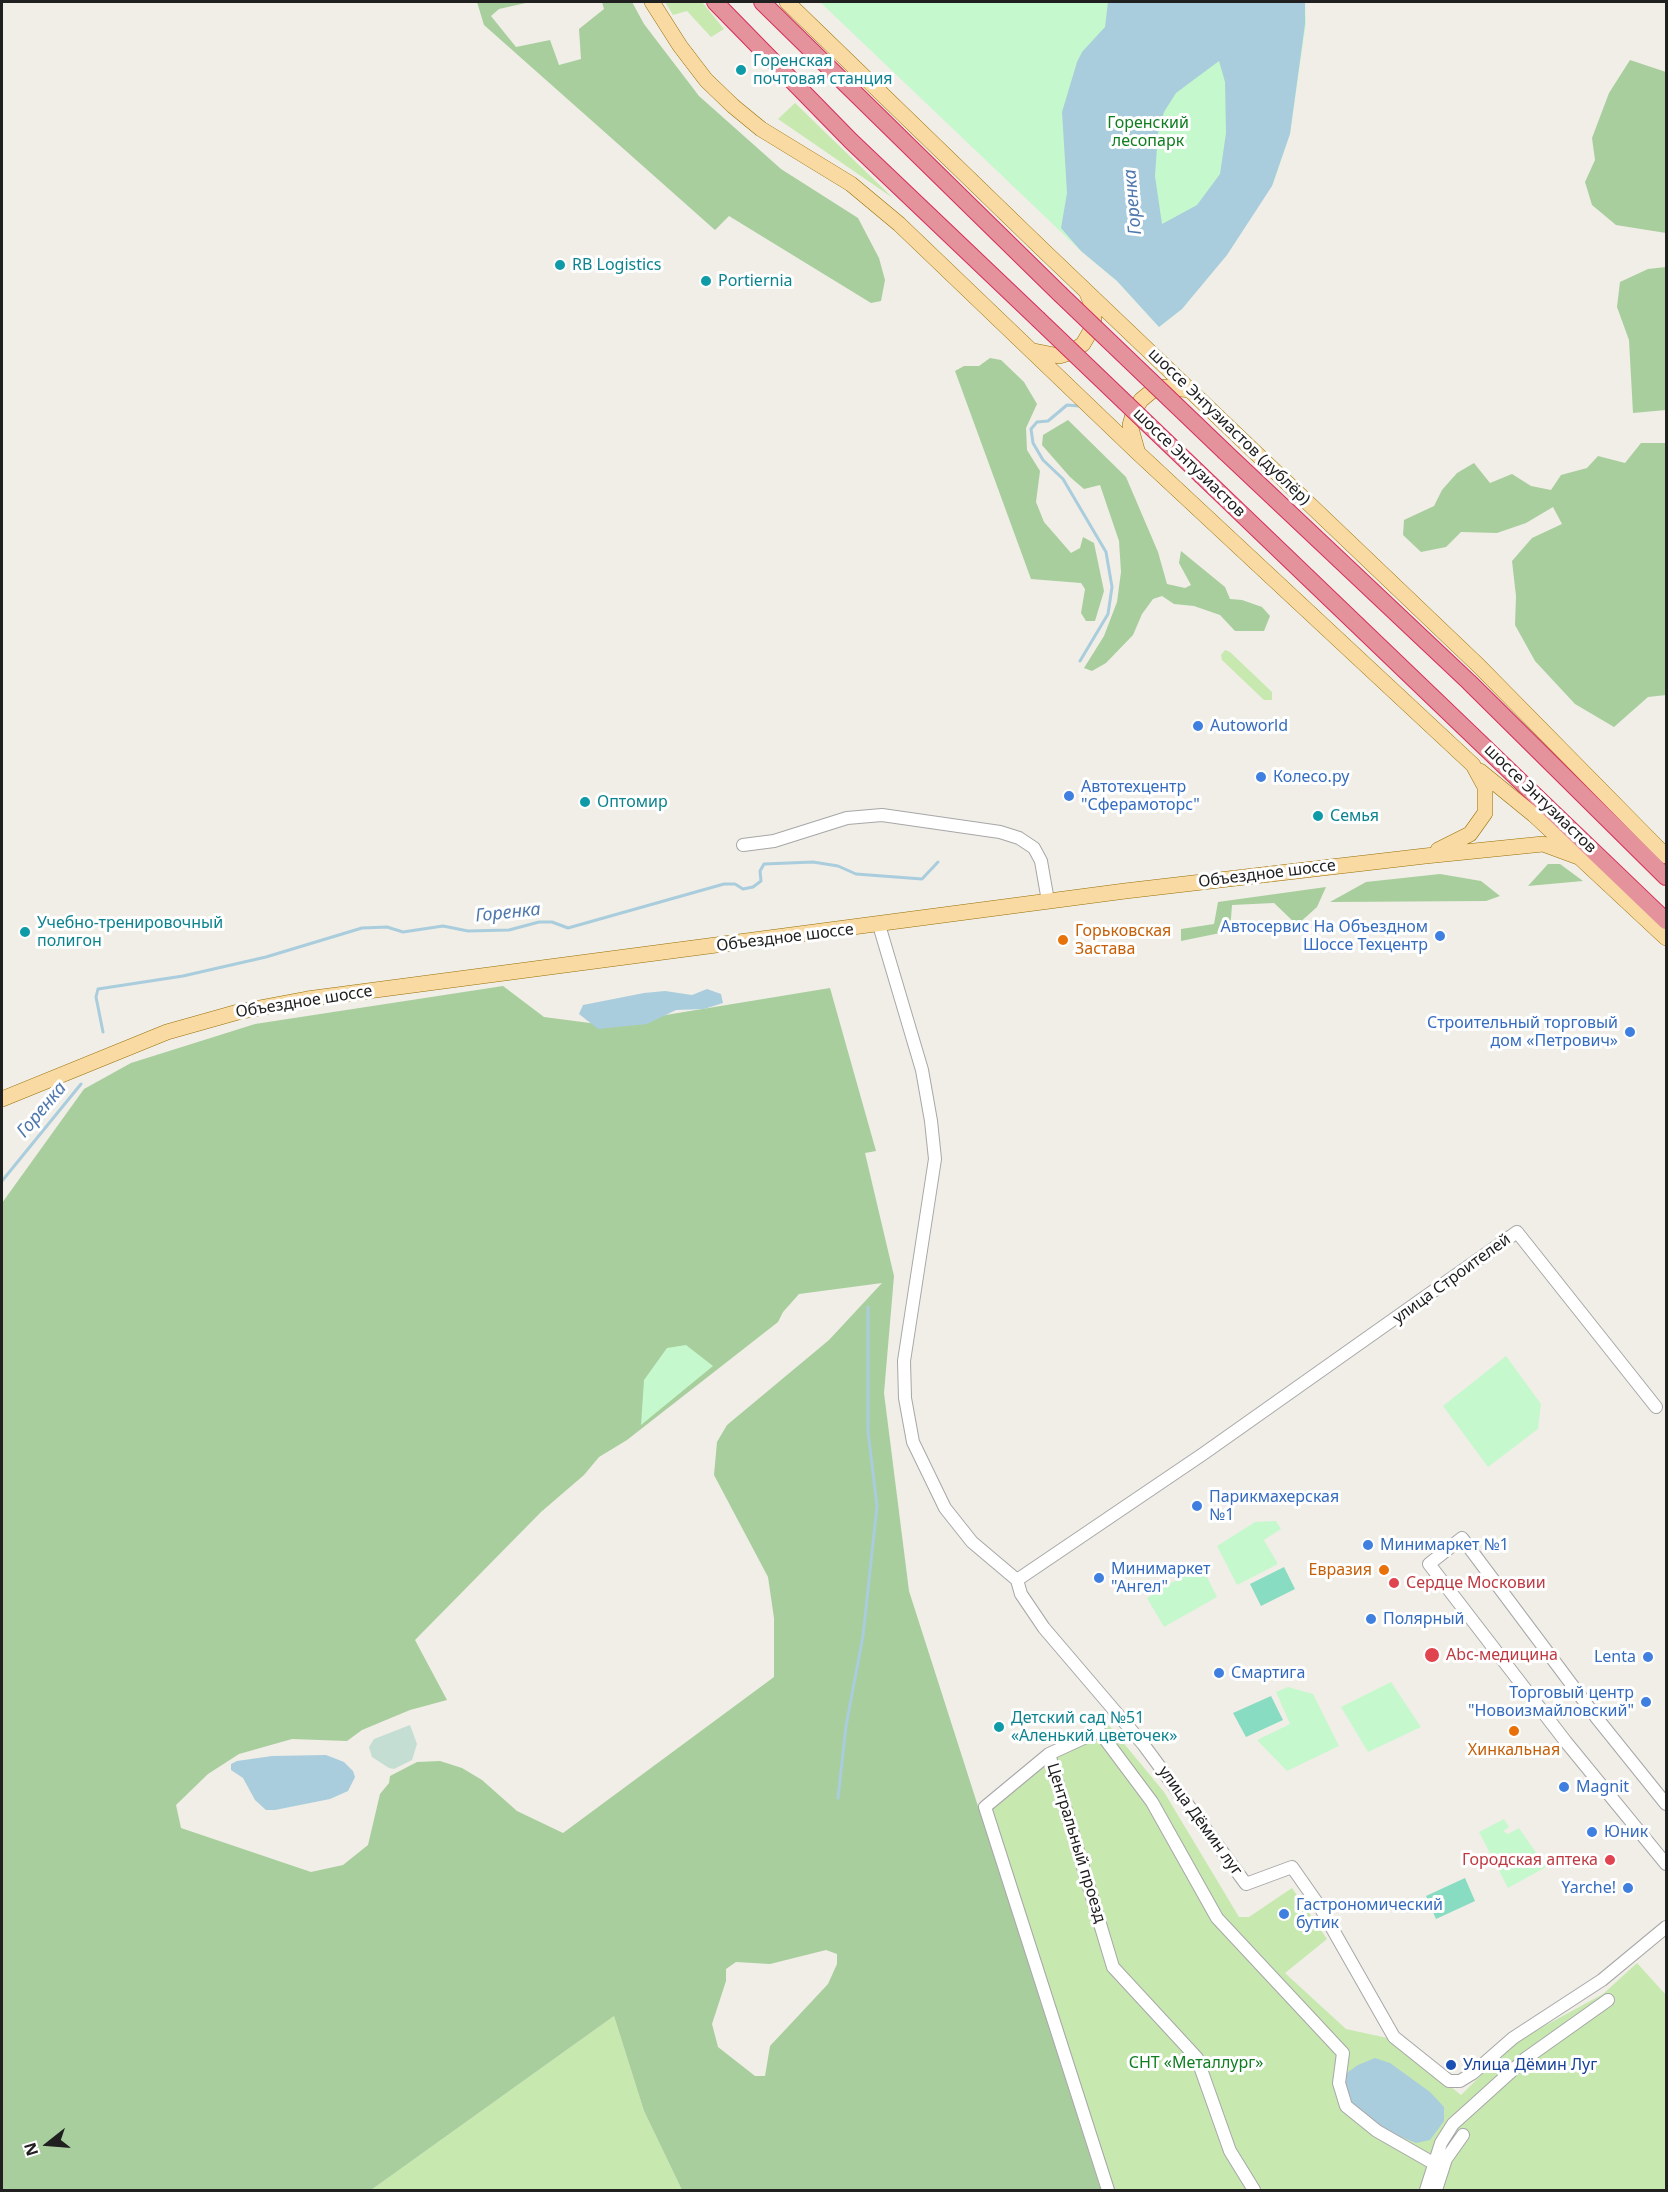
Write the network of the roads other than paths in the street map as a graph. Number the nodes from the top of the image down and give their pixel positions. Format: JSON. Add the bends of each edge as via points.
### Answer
{"nodes":[{"id":1,"x":652,"y":2,"type":"edge"},
{"id":2,"x":715,"y":2,"type":"edge"},
{"id":3,"x":762,"y":2,"type":"edge"},
{"id":4,"x":787,"y":2,"type":"edge"},
{"id":5,"x":1086,"y":291,"type":"junction"},
{"id":6,"x":1031,"y":350,"type":"junction"},
{"id":7,"x":1190,"y":390,"type":"junction"},
{"id":8,"x":1137,"y":452,"type":"junction"},
{"id":9,"x":1473,"y":765,"type":"junction"},
{"id":10,"x":743,"y":845,"type":"dead end"},
{"id":11,"x":1425,"y":856,"type":"junction"},
{"id":12,"x":1666,"y":856,"type":"edge"},
{"id":13,"x":1581,"y":858,"type":"junction"},
{"id":14,"x":1666,"y":877,"type":"edge"},
{"id":15,"x":1048,"y":902,"type":"junction"},
{"id":16,"x":1666,"y":921,"type":"edge"},
{"id":17,"x":879,"y":925,"type":"junction"},
{"id":18,"x":1666,"y":938,"type":"edge"},
{"id":19,"x":2,"y":1099,"type":"edge"},
{"id":20,"x":1656,"y":1407,"type":"dead end"},
{"id":21,"x":1017,"y":1580,"type":"junction"},
{"id":22,"x":1049,"y":1754,"type":"junction"},
{"id":23,"x":1666,"y":1804,"type":"edge"},
{"id":24,"x":1666,"y":1864,"type":"edge"},
{"id":25,"x":1666,"y":1927,"type":"edge"},
{"id":26,"x":1608,"y":2000,"type":"dead end"},
{"id":27,"x":1463,"y":2135,"type":"dead end"},
{"id":28,"x":1433,"y":2163,"type":"junction"},
{"id":29,"x":1108,"y":2190,"type":"edge"},
{"id":30,"x":1254,"y":2190,"type":"edge"},
{"id":31,"x":1425,"y":2190,"type":"edge"},
{"id":32,"x":1436,"y":2190,"type":"edge"}],
"edges":[{"from":1,"to":6,"type":"main road","via":[[699,71],[733,106],[761,129],[851,184],[876,204]]},
{"from":2,"to":16,"type":"highway","name":"шоссе Энтузиастов","bridge":true,"via":[[851,141]]},
{"from":3,"to":14,"type":"highway","name":"шоссе Энтузиастов","bridge":true,"via":[[1060,294],[1469,682]]},
{"from":4,"to":5,"type":"main road","name":"шоссе Энтузиастов (дублёр)"},
{"from":5,"to":6,"type":"main road","via":[[1094,319],[1083,344],[1059,356]]},
{"from":5,"to":7,"type":"main road","name":"шоссе Энтузиастов (дублёр)"},
{"from":6,"to":8,"type":"main road"},
{"from":7,"to":8,"type":"main road","via":[[1165,387],[1141,399],[1130,425]]},
{"from":7,"to":12,"type":"main road","name":"шоссе Энтузиастов (дублёр)","via":[[1479,666]]},
{"from":8,"to":9,"type":"main road"},
{"from":9,"to":11,"type":"main road","via":[[1487,796],[1481,820],[1463,839]]},
{"from":9,"to":13,"type":"main road"},
{"from":10,"to":15,"type":"street","via":[[774,841],[847,818],[882,815],[1000,832],[1034,848],[1041,861]]},
{"from":11,"to":13,"type":"main road","name":"Объездное шоссе","via":[[1543,844]]},
{"from":11,"to":15,"type":"main road","name":"Объездное шоссе"},
{"from":13,"to":18,"type":"main road"},
{"from":15,"to":17,"type":"main road","name":"Объездное шоссе"},
{"from":17,"to":19,"type":"main road","name":"Объездное шоссе","via":[[307,999],[238,1012],[167,1032]]},
{"from":17,"to":21,"type":"street","via":[[922,1071],[935,1159],[904,1361],[905,1398],[913,1442],[945,1508],[972,1542]]},
{"from":20,"to":21,"type":"street","name":"улица Строителей","via":[[1517,1232]]},
{"from":21,"to":25,"type":"street","name":"улица Дёмин луг","via":[[1021,1594],[1044,1628],[1143,1744],[1246,1884],[1292,1867],[1320,1907],[1394,2037],[1449,2081],[1460,2081],[1473,2073],[1513,2038],[1595,1986]]},
{"from":22,"to":28,"type":"street","via":[[1099,1731],[1152,1802],[1218,1918],[1343,2053],[1339,2083],[1346,2106],[1377,2131]]},
{"from":22,"to":29,"type":"street","name":"Центральный проезд","via":[[985,1807]]},
{"from":22,"to":30,"type":"street","name":"Центральный проезд","via":[[1113,1967],[1197,2058],[1230,2151]]},
{"from":23,"to":24,"type":"street","via":[[1461,1538],[1429,1564]]},
{"from":26,"to":28,"type":"street","via":[[1525,2059],[1453,2124]]},
{"from":27,"to":32,"type":"street","via":[[1446,2159]]},
{"from":28,"to":31,"type":"street"}]}
